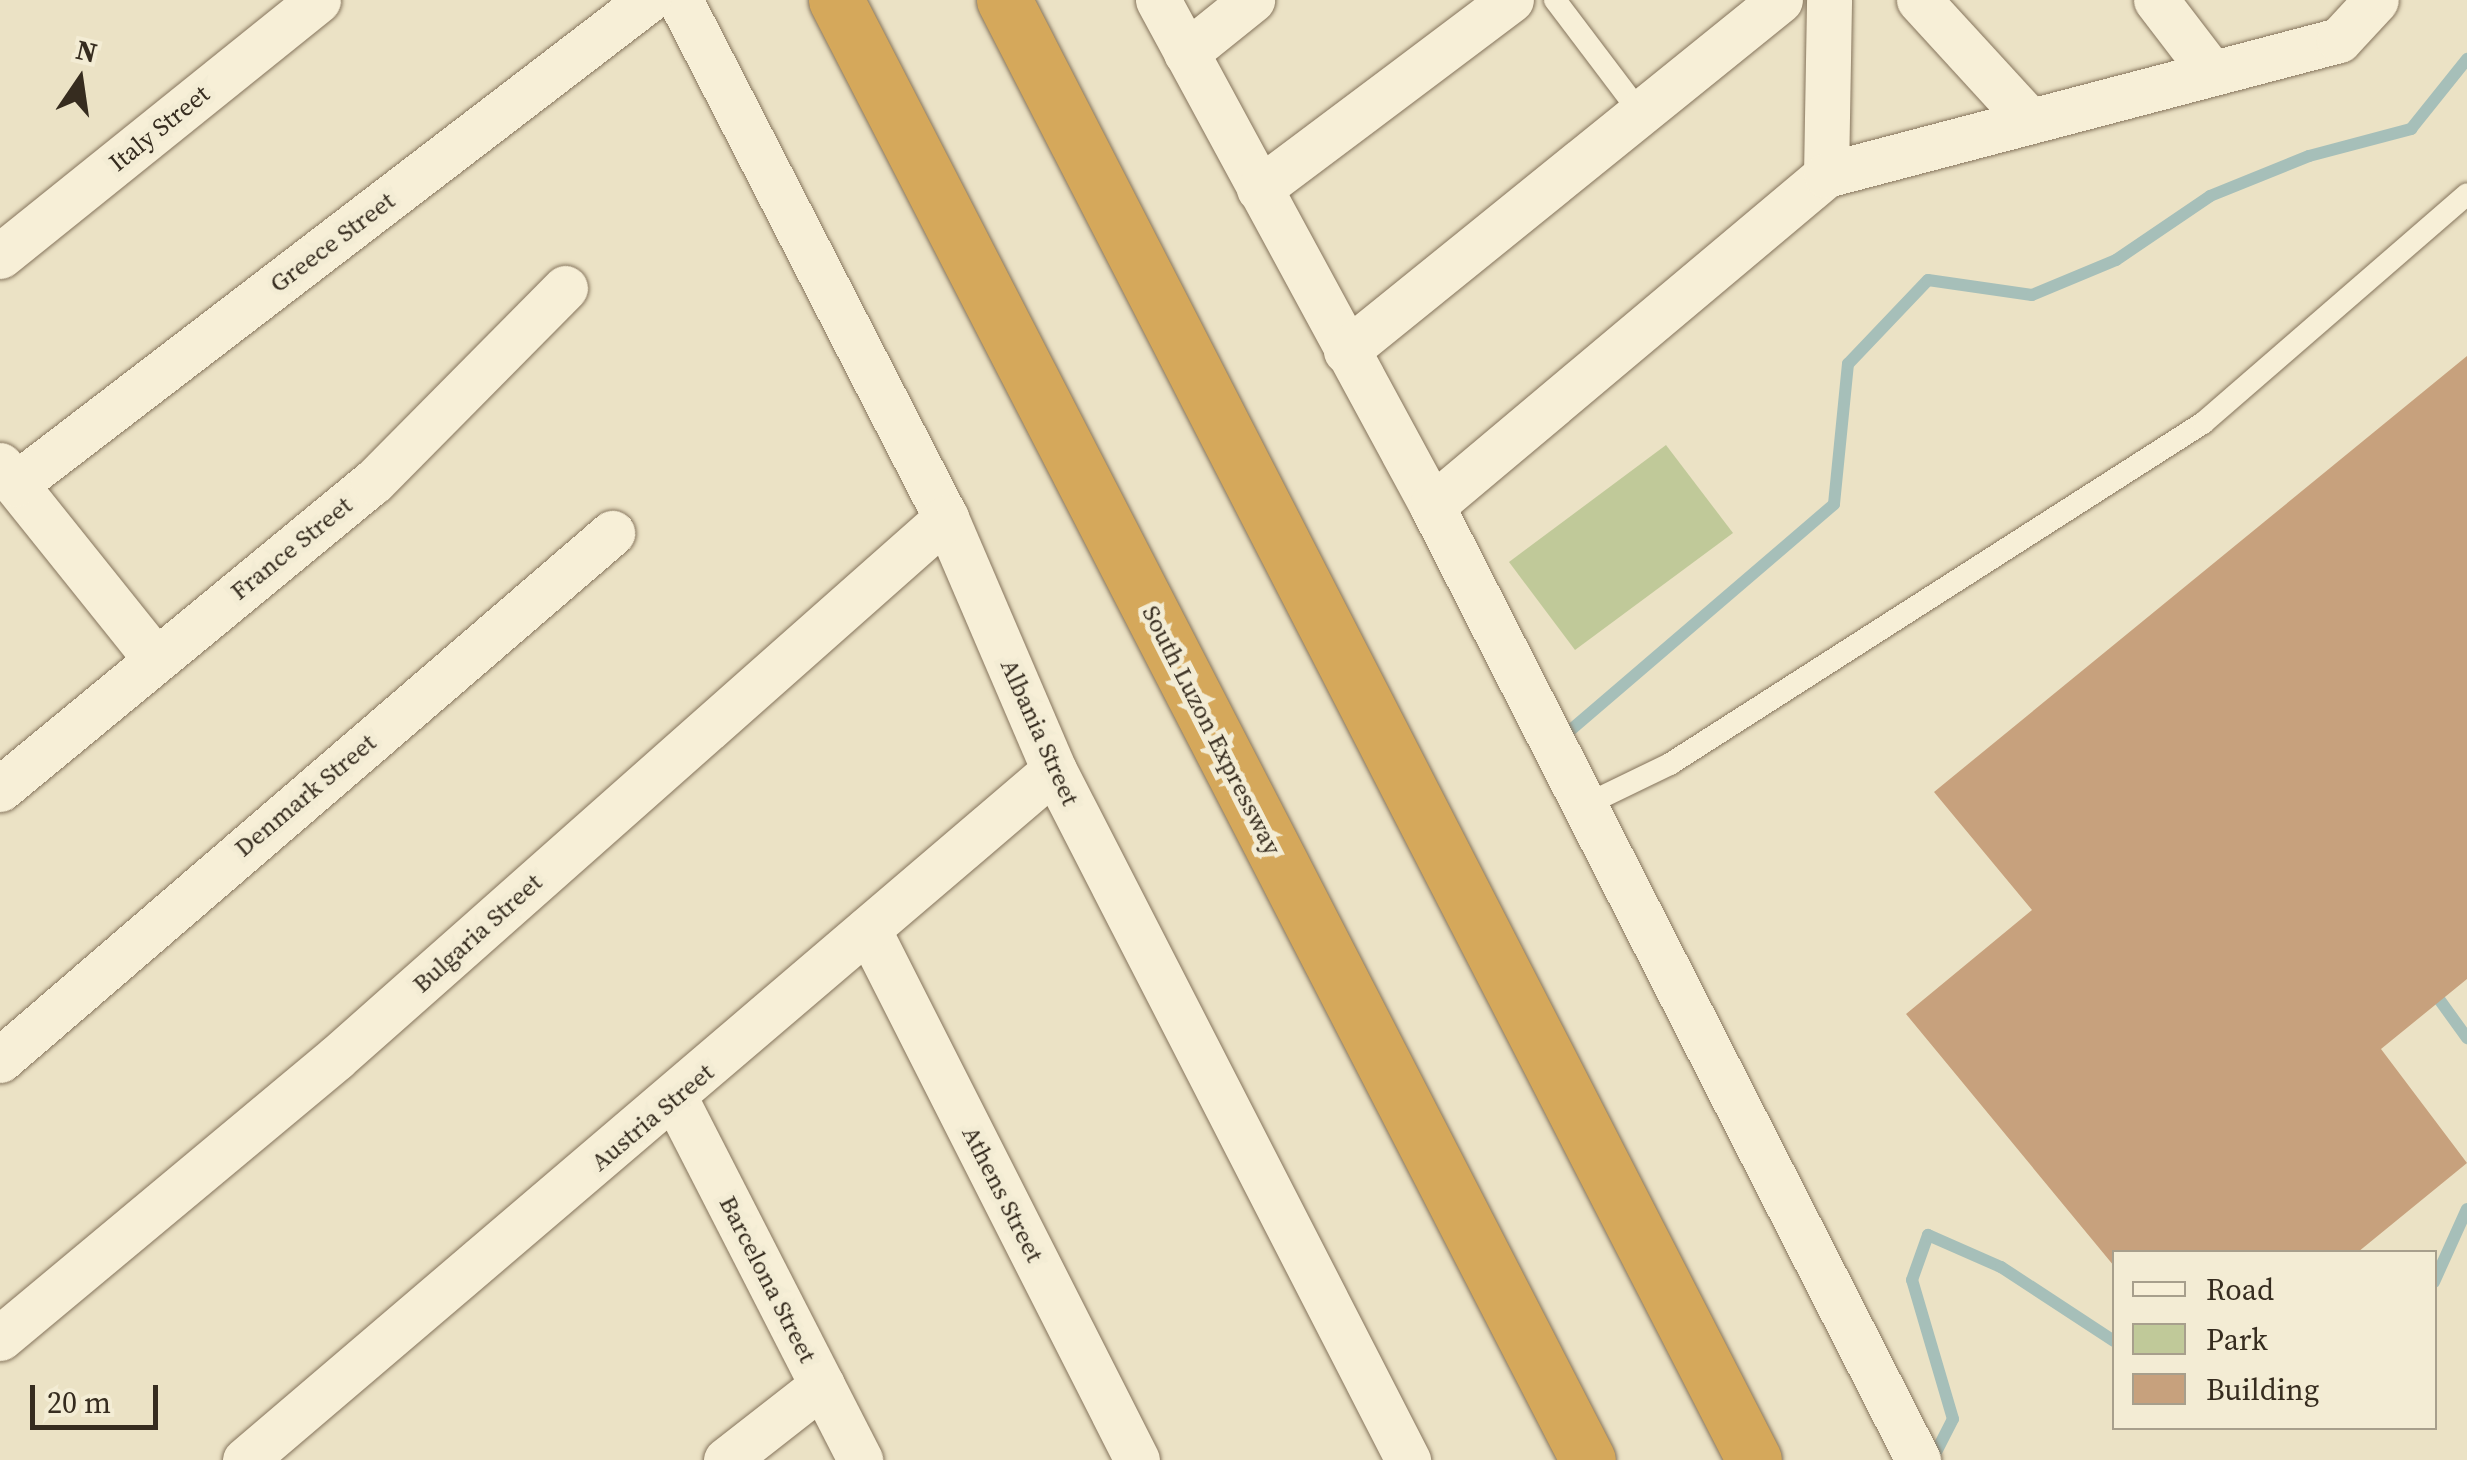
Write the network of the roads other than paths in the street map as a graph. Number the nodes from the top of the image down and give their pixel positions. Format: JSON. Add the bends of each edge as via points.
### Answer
{"nodes":[{"id":1,"x":318,"y":0,"type":"edge"},
{"id":2,"x":648,"y":0,"type":"edge"},
{"id":3,"x":680,"y":0,"type":"edge"},
{"id":4,"x":836,"y":0,"type":"edge"},
{"id":5,"x":1004,"y":0,"type":"edge"},
{"id":6,"x":1158,"y":0,"type":"edge"},
{"id":7,"x":1252,"y":0,"type":"edge"},
{"id":8,"x":1555,"y":0,"type":"edge"},
{"id":9,"x":1780,"y":0,"type":"edge"},
{"id":10,"x":1830,"y":0,"type":"edge"},
{"id":11,"x":1919,"y":0,"type":"edge"},
{"id":12,"x":2156,"y":0,"type":"edge"},
{"id":13,"x":2374,"y":1,"type":"edge"},
{"id":14,"x":1500,"y":3,"type":"edge"},
{"id":15,"x":1186,"y":53,"type":"junction"},
{"id":16,"x":2208,"y":68,"type":"junction"},
{"id":17,"x":1642,"y":115,"type":"junction"},
{"id":18,"x":2027,"y":118,"type":"junction"},
{"id":19,"x":1826,"y":175,"type":"junction"},
{"id":20,"x":1260,"y":189,"type":"junction"},
{"id":21,"x":2467,"y":194,"type":"edge"},
{"id":22,"x":0,"y":256,"type":"edge"},
{"id":23,"x":565,"y":288,"type":"dead end"},
{"id":24,"x":1346,"y":351,"type":"junction"},
{"id":25,"x":8,"y":474,"type":"edge"},
{"id":26,"x":1432,"y":506,"type":"junction"},
{"id":27,"x":946,"y":518,"type":"junction"},
{"id":28,"x":612,"y":533,"type":"dead end"},
{"id":29,"x":154,"y":657,"type":"junction"},
{"id":30,"x":1054,"y":770,"type":"junction"},
{"id":31,"x":0,"y":789,"type":"edge"},
{"id":32,"x":1579,"y":808,"type":"junction"},
{"id":33,"x":868,"y":929,"type":"junction"},
{"id":34,"x":0,"y":1060,"type":"edge"},
{"id":35,"x":675,"y":1098,"type":"junction"},
{"id":36,"x":0,"y":1338,"type":"edge"},
{"id":37,"x":822,"y":1385,"type":"junction"},
{"id":38,"x":1911,"y":1447,"type":"edge"},
{"id":39,"x":246,"y":1460,"type":"edge"},
{"id":40,"x":726,"y":1460,"type":"edge"},
{"id":41,"x":860,"y":1460,"type":"edge"},
{"id":42,"x":1137,"y":1460,"type":"edge"},
{"id":43,"x":1408,"y":1460,"type":"edge"},
{"id":44,"x":1588,"y":1460,"type":"edge"},
{"id":45,"x":1754,"y":1460,"type":"edge"}],
"edges":[{"from":1,"to":22,"type":"street","name":"Italy Street"},
{"from":2,"to":25,"type":"street","name":"Greece Street"},
{"from":3,"to":27,"type":"street","name":"Albania Street"},
{"from":4,"to":44,"type":"highway","name":"South Luzon Expressway"},
{"from":5,"to":45,"type":"highway"},
{"from":6,"to":15,"type":"street"},
{"from":7,"to":15,"type":"street"},
{"from":8,"to":17,"type":"lane"},
{"from":9,"to":17,"type":"street"},
{"from":10,"to":19,"type":"street"},
{"from":11,"to":18,"type":"street"},
{"from":12,"to":16,"type":"street"},
{"from":13,"to":16,"type":"street","via":[[2339,40]]},
{"from":14,"to":20,"type":"street"},
{"from":15,"to":20,"type":"street"},
{"from":16,"to":18,"type":"street"},
{"from":17,"to":24,"type":"street"},
{"from":18,"to":19,"type":"street"},
{"from":19,"to":26,"type":"street"},
{"from":20,"to":24,"type":"street"},
{"from":21,"to":32,"type":"lane","via":[[2204,423],[1670,764]]},
{"from":23,"to":29,"type":"street","name":"France Street","via":[[441,422]]},
{"from":24,"to":26,"type":"street"},
{"from":25,"to":29,"type":"street"},
{"from":26,"to":32,"type":"street"},
{"from":27,"to":30,"type":"street","name":"Albania Street"},
{"from":27,"to":36,"type":"street","name":"Bulgaria Street","via":[[336,1058]]},
{"from":28,"to":34,"type":"street","name":"Denmark Street"},
{"from":29,"to":31,"type":"street","name":"France Street"},
{"from":30,"to":33,"type":"street","name":"Austria Street"},
{"from":30,"to":43,"type":"street","name":"Albania Street"},
{"from":32,"to":38,"type":"street"},
{"from":33,"to":35,"type":"street","name":"Austria Street"},
{"from":33,"to":42,"type":"street","name":"Athens Street"},
{"from":35,"to":37,"type":"street","name":"Barcelona Street"},
{"from":35,"to":39,"type":"street","name":"Austria Street"},
{"from":37,"to":40,"type":"street"},
{"from":37,"to":41,"type":"street","name":"Barcelona Street"}]}
